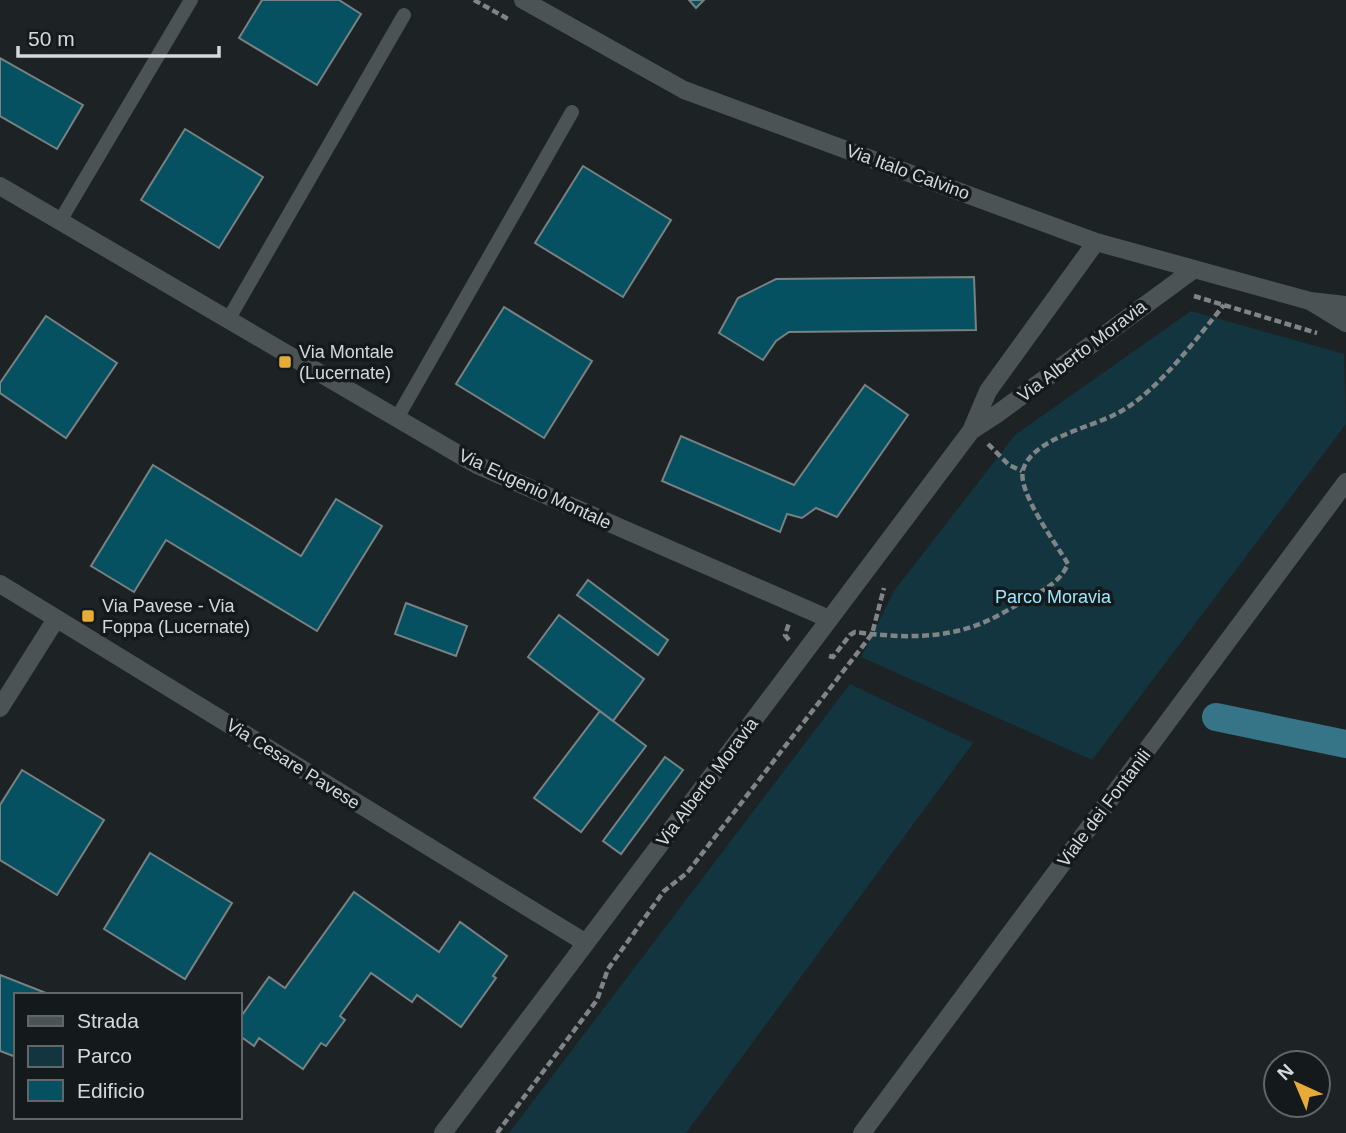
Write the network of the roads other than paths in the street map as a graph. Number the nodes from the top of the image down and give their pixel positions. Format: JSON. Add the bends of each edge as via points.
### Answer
{"nodes":[{"id":1,"x":191,"y":0,"type":"edge"},
{"id":2,"x":523,"y":0,"type":"edge"},
{"id":3,"x":404,"y":15,"type":"dead end"},
{"id":4,"x":572,"y":112,"type":"dead end"},
{"id":5,"x":0,"y":186,"type":"edge"},
{"id":6,"x":60,"y":222,"type":"junction"},
{"id":7,"x":1096,"y":242,"type":"junction"},
{"id":8,"x":1193,"y":270,"type":"junction"},
{"id":9,"x":1310,"y":301,"type":"junction"},
{"id":10,"x":1346,"y":305,"type":"edge"},
{"id":11,"x":228,"y":320,"type":"junction"},
{"id":12,"x":1346,"y":324,"type":"edge"},
{"id":13,"x":397,"y":418,"type":"junction"},
{"id":14,"x":971,"y":431,"type":"junction"},
{"id":15,"x":1346,"y":482,"type":"edge"},
{"id":16,"x":0,"y":584,"type":"edge"},
{"id":17,"x":56,"y":619,"type":"junction"},
{"id":18,"x":829,"y":619,"type":"junction"},
{"id":19,"x":0,"y":708,"type":"edge"},
{"id":20,"x":586,"y":943,"type":"junction"},
{"id":21,"x":443,"y":1133,"type":"edge"},
{"id":22,"x":862,"y":1133,"type":"edge"}],
"edges":[{"from":1,"to":6,"type":"lane"},
{"from":2,"to":7,"type":"street","name":"Via Italo Calvino","via":[[684,90]]},
{"from":3,"to":11,"type":"lane"},
{"from":4,"to":13,"type":"lane"},
{"from":5,"to":6,"type":"street","name":"Via Eugenio Montale"},
{"from":6,"to":11,"type":"street","name":"Via Eugenio Montale"},
{"from":7,"to":8,"type":"street","name":"Via Italo Calvino"},
{"from":7,"to":14,"type":"street","name":"Via Alberto Moravia","via":[[988,391]]},
{"from":8,"to":9,"type":"street","name":"Via Italo Calvino"},
{"from":8,"to":14,"type":"street","name":"Via Alberto Moravia"},
{"from":9,"to":10,"type":"street"},
{"from":9,"to":12,"type":"street"},
{"from":11,"to":13,"type":"street","name":"Via Eugenio Montale"},
{"from":13,"to":18,"type":"street","name":"Via Eugenio Montale","via":[[477,465]]},
{"from":14,"to":18,"type":"street","name":"Via Alberto Moravia"},
{"from":15,"to":22,"type":"street","name":"Viale dei Fontanili"},
{"from":16,"to":17,"type":"street","name":"Via Cesare Pavese"},
{"from":17,"to":19,"type":"street"},
{"from":17,"to":20,"type":"street","name":"Via Cesare Pavese"},
{"from":18,"to":20,"type":"street","name":"Via Alberto Moravia"},
{"from":20,"to":21,"type":"street","name":"Via Alberto Moravia"}]}
